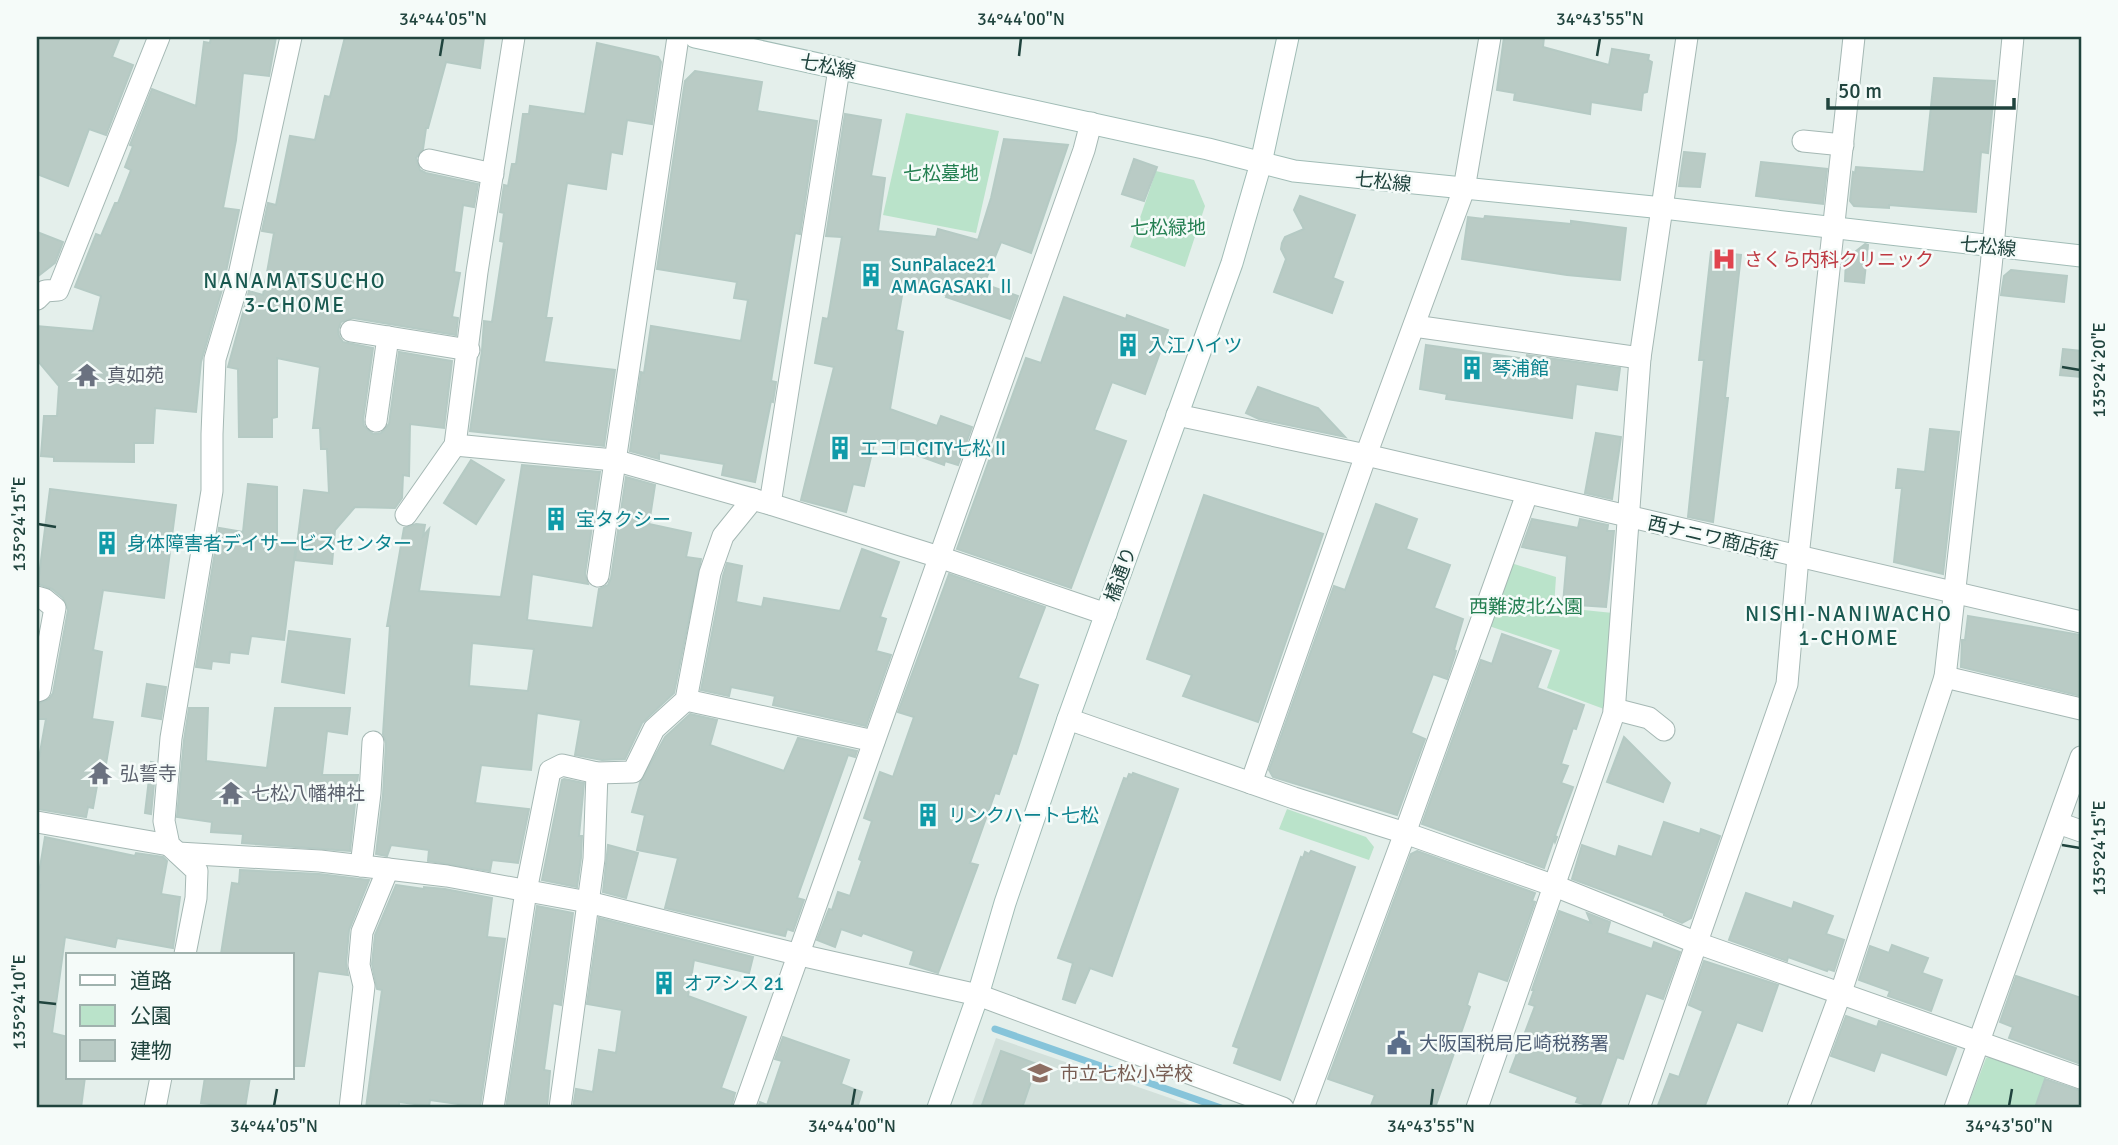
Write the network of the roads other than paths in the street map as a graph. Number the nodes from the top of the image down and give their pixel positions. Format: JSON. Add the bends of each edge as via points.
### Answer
{"nodes":[{"id":1,"x":159,"y":37,"type":"edge"},
{"id":2,"x":291,"y":37,"type":"edge"},
{"id":3,"x":514,"y":37,"type":"edge"},
{"id":4,"x":678,"y":37,"type":"edge"},
{"id":5,"x":695,"y":37,"type":"edge"},
{"id":6,"x":1288,"y":37,"type":"edge"},
{"id":7,"x":1490,"y":37,"type":"edge"},
{"id":8,"x":1687,"y":37,"type":"edge"},
{"id":9,"x":1854,"y":37,"type":"edge"},
{"id":10,"x":2013,"y":37,"type":"edge"},
{"id":11,"x":839,"y":69,"type":"junction"},
{"id":12,"x":1091,"y":123,"type":"junction"},
{"id":13,"x":1803,"y":141,"type":"dead end"},
{"id":14,"x":1843,"y":145,"type":"junction"},
{"id":15,"x":429,"y":160,"type":"dead end"},
{"id":16,"x":1261,"y":163,"type":"junction"},
{"id":17,"x":493,"y":174,"type":"junction"},
{"id":18,"x":1464,"y":189,"type":"junction"},
{"id":19,"x":1663,"y":208,"type":"junction"},
{"id":20,"x":1835,"y":229,"type":"junction"},
{"id":21,"x":1993,"y":246,"type":"junction"},
{"id":22,"x":2081,"y":256,"type":"edge"},
{"id":23,"x":37,"y":299,"type":"edge"},
{"id":24,"x":1413,"y":326,"type":"junction"},
{"id":25,"x":351,"y":331,"type":"dead end"},
{"id":26,"x":388,"y":337,"type":"junction"},
{"id":27,"x":469,"y":350,"type":"junction"},
{"id":28,"x":1640,"y":358,"type":"junction"},
{"id":29,"x":1177,"y":415,"type":"junction"},
{"id":30,"x":376,"y":421,"type":"dead end"},
{"id":31,"x":455,"y":446,"type":"junction"},
{"id":32,"x":1366,"y":455,"type":"junction"},
{"id":33,"x":614,"y":460,"type":"junction"},
{"id":34,"x":1527,"y":494,"type":"junction"},
{"id":35,"x":761,"y":501,"type":"junction"},
{"id":36,"x":407,"y":515,"type":"dead end"},
{"id":37,"x":1629,"y":518,"type":"junction"},
{"id":38,"x":1799,"y":548,"type":"junction"},
{"id":39,"x":939,"y":557,"type":"junction"},
{"id":40,"x":598,"y":576,"type":"dead end"},
{"id":41,"x":1955,"y":593,"type":"junction"},
{"id":42,"x":37,"y":597,"type":"edge"},
{"id":43,"x":1106,"y":614,"type":"junction"},
{"id":44,"x":2081,"y":622,"type":"edge"},
{"id":45,"x":1945,"y":677,"type":"junction"},
{"id":46,"x":37,"y":691,"type":"edge"},
{"id":47,"x":686,"y":700,"type":"junction"},
{"id":48,"x":1614,"y":709,"type":"junction"},
{"id":49,"x":2081,"y":709,"type":"edge"},
{"id":50,"x":1068,"y":719,"type":"junction"},
{"id":51,"x":1664,"y":730,"type":"dead end"},
{"id":52,"x":874,"y":741,"type":"junction"},
{"id":53,"x":373,"y":742,"type":"dead end"},
{"id":54,"x":2081,"y":757,"type":"edge"},
{"id":55,"x":597,"y":773,"type":"junction"},
{"id":56,"x":1251,"y":783,"type":"junction"},
{"id":57,"x":37,"y":822,"type":"edge"},
{"id":58,"x":2058,"y":823,"type":"junction"},
{"id":59,"x":2081,"y":831,"type":"edge"},
{"id":60,"x":1405,"y":834,"type":"junction"},
{"id":61,"x":173,"y":849,"type":"junction"},
{"id":62,"x":361,"y":866,"type":"junction"},
{"id":63,"x":388,"y":869,"type":"junction"},
{"id":64,"x":1555,"y":886,"type":"junction"},
{"id":65,"x":526,"y":891,"type":"junction"},
{"id":66,"x":588,"y":902,"type":"junction"},
{"id":67,"x":1697,"y":943,"type":"junction"},
{"id":68,"x":185,"y":953,"type":"edge"},
{"id":69,"x":800,"y":955,"type":"junction"},
{"id":70,"x":1841,"y":992,"type":"junction"},
{"id":71,"x":978,"y":995,"type":"junction"},
{"id":72,"x":1980,"y":1041,"type":"junction"},
{"id":73,"x":162,"y":1078,"type":"edge"},
{"id":74,"x":2081,"y":1078,"type":"edge"},
{"id":75,"x":155,"y":1108,"type":"edge"},
{"id":76,"x":350,"y":1108,"type":"edge"},
{"id":77,"x":493,"y":1108,"type":"edge"},
{"id":78,"x":559,"y":1108,"type":"edge"},
{"id":79,"x":744,"y":1108,"type":"edge"},
{"id":80,"x":938,"y":1108,"type":"edge"},
{"id":81,"x":1283,"y":1108,"type":"edge"},
{"id":82,"x":1303,"y":1108,"type":"edge"},
{"id":83,"x":1476,"y":1108,"type":"edge"},
{"id":84,"x":1639,"y":1108,"type":"edge"},
{"id":85,"x":1798,"y":1108,"type":"edge"},
{"id":86,"x":1955,"y":1108,"type":"edge"}],
"edges":[{"from":1,"to":23,"type":"street","via":[[58,290],[45,291]]},
{"from":2,"to":61,"type":"street","via":[[236,289],[215,359],[212,491],[171,738],[164,821]]},
{"from":3,"to":17,"type":"street"},
{"from":4,"to":33,"type":"street"},
{"from":5,"to":11,"type":"street","name":"七松線"},
{"from":6,"to":16,"type":"street","name":"橘通り"},
{"from":7,"to":18,"type":"street"},
{"from":8,"to":19,"type":"street"},
{"from":9,"to":14,"type":"street"},
{"from":10,"to":21,"type":"street"},
{"from":11,"to":12,"type":"street","name":"七松線"},
{"from":11,"to":35,"type":"street"},
{"from":12,"to":16,"type":"street","name":"七松線"},
{"from":12,"to":39,"type":"street"},
{"from":13,"to":14,"type":"street"},
{"from":14,"to":20,"type":"street"},
{"from":15,"to":17,"type":"street"},
{"from":16,"to":18,"type":"street","name":"七松線","via":[[1294,172]]},
{"from":16,"to":29,"type":"street","name":"橘通り","via":[[1232,263]]},
{"from":17,"to":27,"type":"street"},
{"from":18,"to":19,"type":"street","name":"七松線"},
{"from":18,"to":24,"type":"street"},
{"from":19,"to":20,"type":"street","name":"七松線"},
{"from":19,"to":28,"type":"street"},
{"from":20,"to":21,"type":"street","name":"七松線"},
{"from":20,"to":38,"type":"street"},
{"from":21,"to":22,"type":"street","name":"七松線"},
{"from":21,"to":41,"type":"street"},
{"from":24,"to":28,"type":"street"},
{"from":24,"to":32,"type":"street"},
{"from":25,"to":26,"type":"street"},
{"from":26,"to":27,"type":"street"},
{"from":26,"to":30,"type":"street"},
{"from":27,"to":31,"type":"street"},
{"from":28,"to":37,"type":"street"},
{"from":29,"to":32,"type":"street","name":"西ナニワ商店街"},
{"from":29,"to":43,"type":"street","name":"橘通り"},
{"from":31,"to":33,"type":"street"},
{"from":31,"to":36,"type":"street"},
{"from":32,"to":34,"type":"street","name":"西ナニワ商店街"},
{"from":32,"to":56,"type":"street"},
{"from":33,"to":35,"type":"street"},
{"from":33,"to":40,"type":"street"},
{"from":34,"to":37,"type":"street","name":"西ナニワ商店街"},
{"from":34,"to":60,"type":"street"},
{"from":35,"to":39,"type":"street"},
{"from":35,"to":47,"type":"street","via":[[723,536],[710,573]]},
{"from":37,"to":38,"type":"street","name":"西ナニワ商店街"},
{"from":37,"to":48,"type":"street"},
{"from":38,"to":41,"type":"street","name":"西ナニワ商店街"},
{"from":38,"to":67,"type":"street","name":"西ナニワ商店街","via":[[1787,684]]},
{"from":39,"to":43,"type":"street"},
{"from":39,"to":52,"type":"street"},
{"from":41,"to":44,"type":"street","name":"西ナニワ商店街"},
{"from":41,"to":45,"type":"street"},
{"from":42,"to":46,"type":"street","via":[[55,608]]},
{"from":43,"to":50,"type":"street","name":"橘通り"},
{"from":45,"to":49,"type":"street"},
{"from":45,"to":70,"type":"street"},
{"from":47,"to":52,"type":"street"},
{"from":47,"to":55,"type":"street","via":[[654,729],[633,772]]},
{"from":48,"to":51,"type":"street","via":[[1649,718]]},
{"from":48,"to":64,"type":"street"},
{"from":50,"to":56,"type":"street"},
{"from":50,"to":71,"type":"street","name":"橘通り","via":[[1004,903]]},
{"from":52,"to":69,"type":"street"},
{"from":53,"to":62,"type":"street"},
{"from":54,"to":58,"type":"street"},
{"from":55,"to":65,"type":"street","via":[[562,765],[550,771]]},
{"from":55,"to":66,"type":"street"},
{"from":56,"to":60,"type":"street"},
{"from":57,"to":61,"type":"street"},
{"from":58,"to":59,"type":"street"},
{"from":58,"to":72,"type":"street"},
{"from":60,"to":64,"type":"street"},
{"from":60,"to":82,"type":"street"},
{"from":61,"to":62,"type":"street"},
{"from":61,"to":68,"type":"street","via":[[197,871]]},
{"from":62,"to":63,"type":"street"},
{"from":63,"to":65,"type":"street"},
{"from":63,"to":76,"type":"street","via":[[362,932],[359,965],[364,986]]},
{"from":64,"to":67,"type":"street"},
{"from":64,"to":83,"type":"street"},
{"from":65,"to":66,"type":"street"},
{"from":65,"to":77,"type":"street"},
{"from":66,"to":69,"type":"street"},
{"from":66,"to":78,"type":"street"},
{"from":67,"to":70,"type":"street"},
{"from":67,"to":84,"type":"street","name":"西ナニワ商店街"},
{"from":69,"to":71,"type":"street"},
{"from":69,"to":79,"type":"street"},
{"from":70,"to":72,"type":"street"},
{"from":70,"to":85,"type":"street"},
{"from":71,"to":80,"type":"street","name":"橘通り"},
{"from":71,"to":81,"type":"street"},
{"from":72,"to":74,"type":"street"},
{"from":72,"to":86,"type":"street"},
{"from":73,"to":75,"type":"street"}]}
